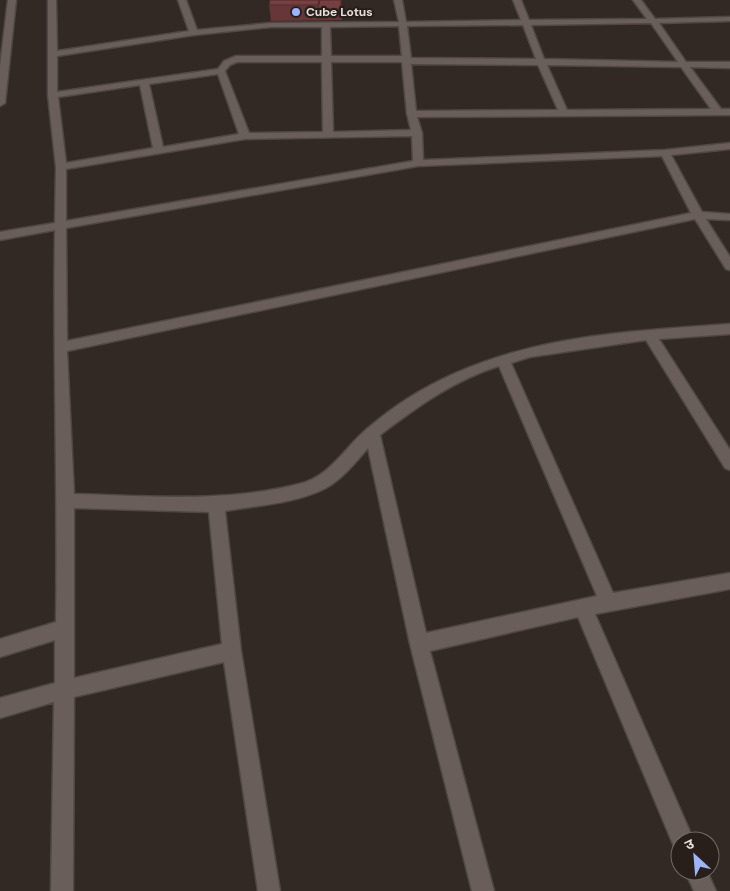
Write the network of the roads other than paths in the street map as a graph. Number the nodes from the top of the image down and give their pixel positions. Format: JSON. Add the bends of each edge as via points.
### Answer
{"nodes":[{"id":1,"x":12,"y":0,"type":"edge"},
{"id":2,"x":52,"y":0,"type":"edge"},
{"id":3,"x":182,"y":0,"type":"edge"},
{"id":4,"x":398,"y":0,"type":"edge"},
{"id":5,"x":516,"y":0,"type":"edge"},
{"id":6,"x":637,"y":0,"type":"edge"},
{"id":7,"x":730,"y":19,"type":"edge"},
{"id":8,"x":652,"y":21,"type":"junction"},
{"id":9,"x":526,"y":22,"type":"junction"},
{"id":10,"x":403,"y":24,"type":"junction"},
{"id":11,"x":326,"y":25,"type":"junction"},
{"id":12,"x":194,"y":33,"type":"junction"},
{"id":13,"x":3,"y":49,"type":"edge"},
{"id":14,"x":54,"y":54,"type":"junction"},
{"id":15,"x":326,"y":59,"type":"junction"},
{"id":16,"x":407,"y":60,"type":"junction"},
{"id":17,"x":541,"y":62,"type":"junction"},
{"id":18,"x":685,"y":65,"type":"junction"},
{"id":19,"x":730,"y":65,"type":"edge"},
{"id":20,"x":221,"y":71,"type":"junction"},
{"id":21,"x":144,"y":82,"type":"junction"},
{"id":22,"x":53,"y":95,"type":"junction"},
{"id":23,"x":0,"y":103,"type":"edge"},
{"id":24,"x":718,"y":112,"type":"junction"},
{"id":25,"x":730,"y":112,"type":"edge"},
{"id":26,"x":564,"y":113,"type":"junction"},
{"id":27,"x":412,"y":114,"type":"junction"},
{"id":28,"x":417,"y":133,"type":"junction"},
{"id":29,"x":328,"y":135,"type":"junction"},
{"id":30,"x":245,"y":136,"type":"junction"},
{"id":31,"x":730,"y":146,"type":"edge"},
{"id":32,"x":159,"y":151,"type":"junction"},
{"id":33,"x":665,"y":153,"type":"junction"},
{"id":34,"x":418,"y":163,"type":"junction"},
{"id":35,"x":61,"y":167,"type":"junction"},
{"id":36,"x":698,"y":215,"type":"junction"},
{"id":37,"x":730,"y":217,"type":"edge"},
{"id":38,"x":61,"y":225,"type":"junction"},
{"id":39,"x":0,"y":236,"type":"edge"},
{"id":40,"x":730,"y":266,"type":"edge"},
{"id":41,"x":730,"y":329,"type":"edge"},
{"id":42,"x":650,"y":335,"type":"junction"},
{"id":43,"x":60,"y":347,"type":"junction"},
{"id":44,"x":504,"y":360,"type":"junction"},
{"id":45,"x":372,"y":433,"type":"junction"},
{"id":46,"x":730,"y":462,"type":"edge"},
{"id":47,"x":66,"y":501,"type":"junction"},
{"id":48,"x":216,"y":505,"type":"junction"},
{"id":49,"x":730,"y":581,"type":"edge"},
{"id":50,"x":609,"y":603,"type":"junction"},
{"id":51,"x":583,"y":607,"type":"junction"},
{"id":52,"x":63,"y":629,"type":"junction"},
{"id":53,"x":419,"y":644,"type":"junction"},
{"id":54,"x":0,"y":648,"type":"edge"},
{"id":55,"x":232,"y":651,"type":"junction"},
{"id":56,"x":63,"y":690,"type":"junction"},
{"id":57,"x":0,"y":708,"type":"edge"},
{"id":58,"x":679,"y":831,"type":"edge"},
{"id":59,"x":62,"y":891,"type":"edge"},
{"id":60,"x":269,"y":891,"type":"edge"},
{"id":61,"x":483,"y":891,"type":"edge"}],
"edges":[{"from":1,"to":13,"type":"street"},
{"from":2,"to":14,"type":"street"},
{"from":3,"to":12,"type":"street"},
{"from":4,"to":10,"type":"street"},
{"from":5,"to":9,"type":"street"},
{"from":6,"to":8,"type":"street"},
{"from":7,"to":8,"type":"street"},
{"from":8,"to":9,"type":"street"},
{"from":8,"to":18,"type":"street"},
{"from":9,"to":10,"type":"street"},
{"from":9,"to":17,"type":"street"},
{"from":10,"to":11,"type":"street"},
{"from":10,"to":16,"type":"street"},
{"from":11,"to":12,"type":"street","via":[[271,25]]},
{"from":11,"to":15,"type":"street"},
{"from":12,"to":14,"type":"street"},
{"from":13,"to":23,"type":"street"},
{"from":14,"to":22,"type":"street"},
{"from":15,"to":16,"type":"street"},
{"from":15,"to":20,"type":"street","via":[[236,59]]},
{"from":15,"to":29,"type":"street"},
{"from":16,"to":17,"type":"street"},
{"from":16,"to":27,"type":"street"},
{"from":17,"to":18,"type":"street"},
{"from":17,"to":26,"type":"street"},
{"from":18,"to":19,"type":"street"},
{"from":18,"to":24,"type":"street"},
{"from":20,"to":21,"type":"street"},
{"from":20,"to":30,"type":"street"},
{"from":21,"to":22,"type":"street"},
{"from":21,"to":32,"type":"street"},
{"from":22,"to":35,"type":"street"},
{"from":24,"to":25,"type":"street"},
{"from":24,"to":26,"type":"street"},
{"from":26,"to":27,"type":"street"},
{"from":27,"to":28,"type":"street"},
{"from":28,"to":29,"type":"street"},
{"from":28,"to":34,"type":"street"},
{"from":29,"to":30,"type":"street"},
{"from":30,"to":32,"type":"street"},
{"from":31,"to":33,"type":"street"},
{"from":32,"to":35,"type":"street"},
{"from":33,"to":34,"type":"street"},
{"from":33,"to":36,"type":"street"},
{"from":34,"to":38,"type":"street"},
{"from":35,"to":38,"type":"street"},
{"from":36,"to":37,"type":"street"},
{"from":36,"to":40,"type":"street"},
{"from":36,"to":43,"type":"street"},
{"from":38,"to":39,"type":"street"},
{"from":38,"to":43,"type":"street"},
{"from":41,"to":42,"type":"street"},
{"from":42,"to":44,"type":"street","via":[[530,352]]},
{"from":42,"to":46,"type":"street"},
{"from":43,"to":47,"type":"street"},
{"from":44,"to":45,"type":"street","via":[[447,381]]},
{"from":44,"to":50,"type":"street"},
{"from":45,"to":48,"type":"street","via":[[344,464],[322,482],[301,491]]},
{"from":45,"to":53,"type":"street"},
{"from":47,"to":48,"type":"street"},
{"from":47,"to":52,"type":"street"},
{"from":48,"to":55,"type":"street"},
{"from":49,"to":50,"type":"street"},
{"from":50,"to":51,"type":"street"},
{"from":51,"to":53,"type":"street"},
{"from":51,"to":58,"type":"street"},
{"from":52,"to":54,"type":"street"},
{"from":52,"to":56,"type":"street"},
{"from":53,"to":61,"type":"street"},
{"from":55,"to":56,"type":"street"},
{"from":55,"to":60,"type":"street"},
{"from":56,"to":57,"type":"street"},
{"from":56,"to":59,"type":"street"}]}
